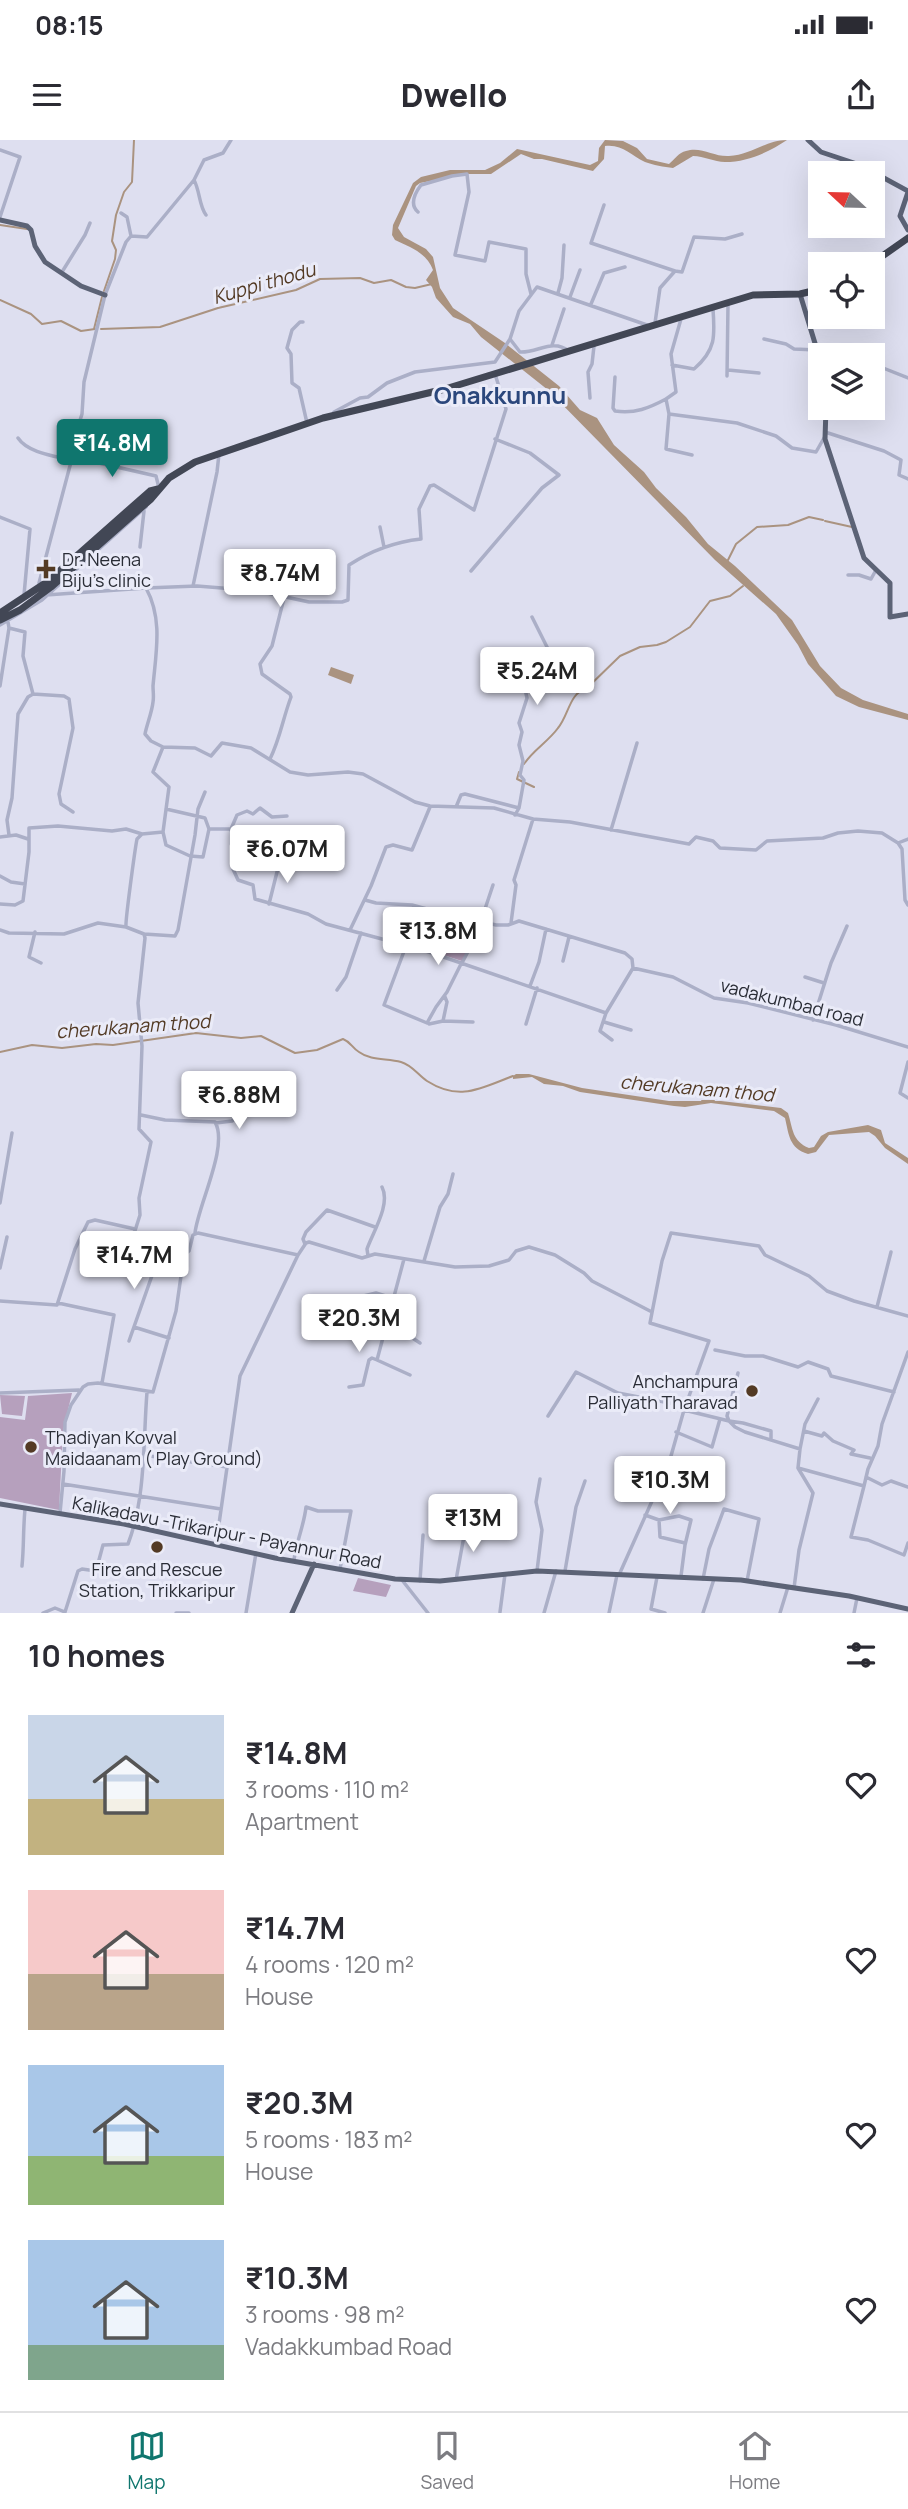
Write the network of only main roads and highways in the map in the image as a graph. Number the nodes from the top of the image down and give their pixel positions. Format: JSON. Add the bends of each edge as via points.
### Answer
{"nodes":[{"id":1,"x":808,"y":140,"type":"edge"},
{"id":2,"x":908,"y":192,"type":"edge"},
{"id":3,"x":0,"y":219,"type":"edge"},
{"id":4,"x":908,"y":230,"type":"edge"},
{"id":5,"x":908,"y":238,"type":"edge"},
{"id":6,"x":885,"y":254,"type":"edge"},
{"id":7,"x":808,"y":292,"type":"edge"},
{"id":8,"x":800,"y":294,"type":"junction"},
{"id":9,"x":105,"y":295,"type":"road end"},
{"id":10,"x":817,"y":343,"type":"edge"},
{"id":11,"x":826,"y":420,"type":"edge"},
{"id":12,"x":159,"y":488,"type":"junction"},
{"id":13,"x":46,"y":584,"type":"junction"},
{"id":14,"x":40,"y":594,"type":"junction"},
{"id":15,"x":0,"y":613,"type":"edge"},
{"id":16,"x":908,"y":614,"type":"edge"},
{"id":17,"x":3,"y":622,"type":"edge"},
{"id":18,"x":0,"y":1504,"type":"edge"},
{"id":19,"x":314,"y":1564,"type":"junction"},
{"id":20,"x":907,"y":1610,"type":"edge"},
{"id":21,"x":292,"y":1613,"type":"edge"}],
"edges":[{"from":1,"to":2,"type":"main road","via":[[821,152],[860,165]]},
{"from":2,"to":4,"type":"main road","via":[[900,216]]},
{"from":3,"to":9,"type":"main road","via":[[27,226],[45,262],[81,286]]},
{"from":5,"to":6,"type":"highway"},
{"from":7,"to":8,"type":"highway"},
{"from":8,"to":10,"type":"main road"},
{"from":8,"to":12,"type":"highway","via":[[753,295],[444,389],[323,418],[182,468]]},
{"from":11,"to":16,"type":"main road","via":[[825,434],[864,558],[890,583],[890,617]]},
{"from":12,"to":13,"type":"highway"},
{"from":12,"to":13,"type":"highway","via":[[150,491]]},
{"from":13,"to":14,"type":"highway"},
{"from":14,"to":15,"type":"highway"},
{"from":14,"to":17,"type":"highway"},
{"from":18,"to":19,"type":"main road","name":"Kalikadavu -Trikaripur - Payannur Road"},
{"from":19,"to":20,"type":"main road","name":"Kalikadavu -Trikaripur - Payannur Road","via":[[420,1581],[537,1571],[747,1581],[857,1597]]},
{"from":19,"to":21,"type":"main road"}]}
